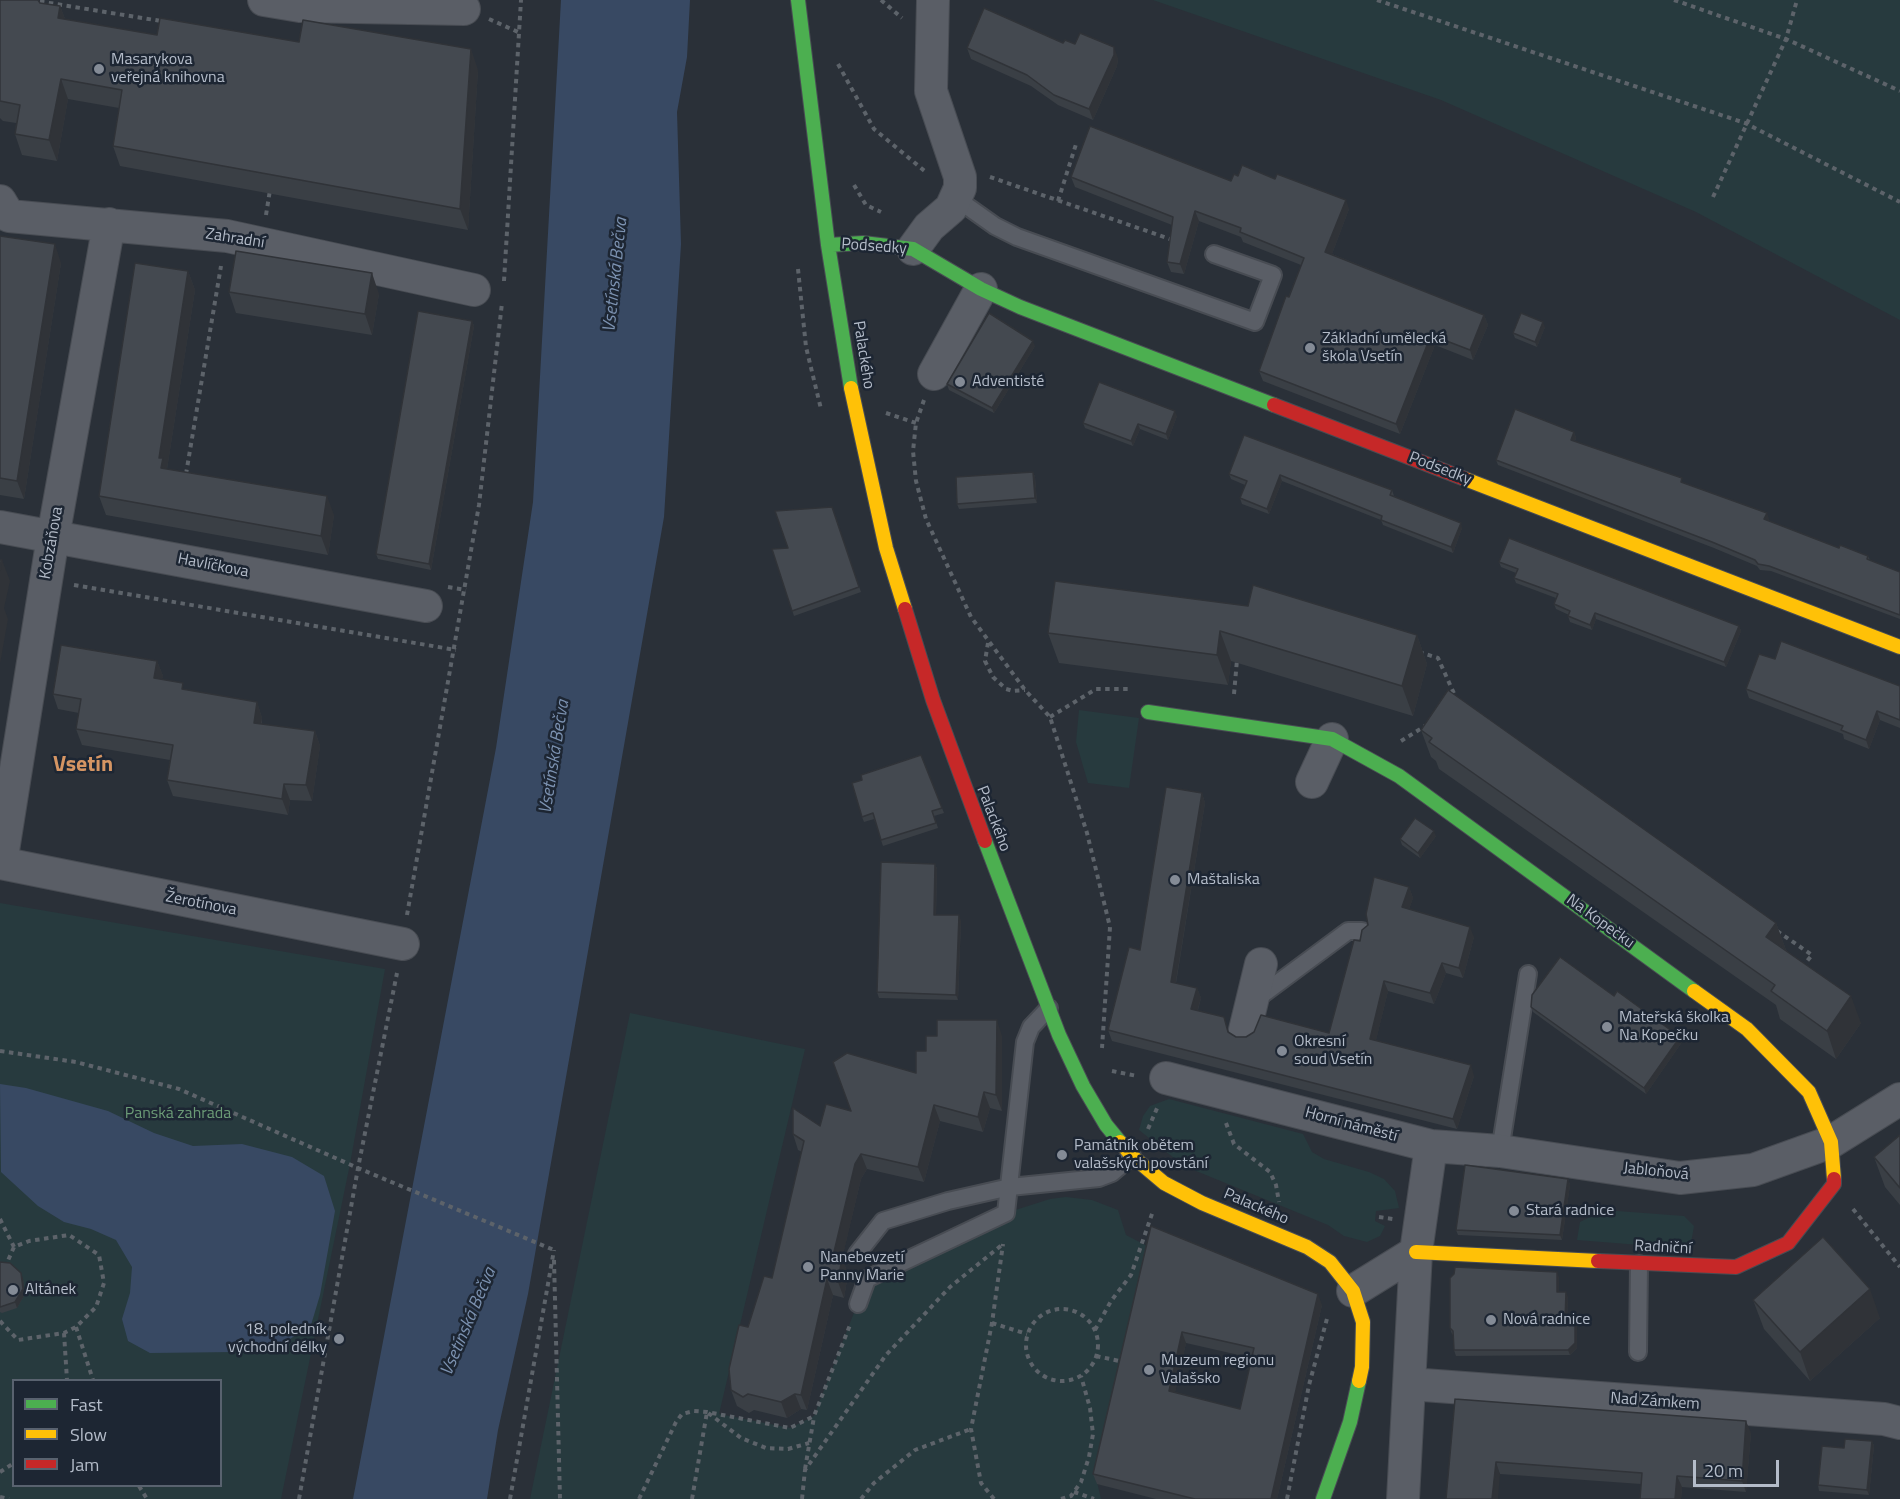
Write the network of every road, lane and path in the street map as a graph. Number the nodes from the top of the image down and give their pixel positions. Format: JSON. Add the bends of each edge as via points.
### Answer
{"nodes":[{"id":1,"x":32,"y":0,"type":"edge"},
{"id":2,"x":264,"y":0,"type":"edge"},
{"id":3,"x":521,"y":0,"type":"edge"},
{"id":4,"x":798,"y":0,"type":"edge"},
{"id":5,"x":881,"y":0,"type":"edge"},
{"id":6,"x":933,"y":0,"type":"edge"},
{"id":7,"x":1377,"y":0,"type":"edge"},
{"id":8,"x":1674,"y":0,"type":"edge"},
{"id":9,"x":1797,"y":0,"type":"edge"},
{"id":10,"x":464,"y":4,"type":"edge"},
{"id":11,"x":902,"y":19,"type":"dead end"},
{"id":12,"x":168,"y":22,"type":"edge"},
{"id":13,"x":1786,"y":39,"type":"junction"},
{"id":14,"x":838,"y":80,"type":"dead end"},
{"id":15,"x":1900,"y":91,"type":"edge"},
{"id":16,"x":1745,"y":123,"type":"junction"},
{"id":17,"x":1077,"y":141,"type":"dead end"},
{"id":18,"x":851,"y":175,"type":"dead end"},
{"id":19,"x":270,"y":184,"type":"edge"},
{"id":20,"x":966,"y":184,"type":"junction"},
{"id":21,"x":1713,"y":197,"type":"dead end"},
{"id":22,"x":0,"y":201,"type":"edge"},
{"id":23,"x":1058,"y":201,"type":"junction"},
{"id":24,"x":1900,"y":202,"type":"edge"},
{"id":25,"x":109,"y":224,"type":"junction"},
{"id":26,"x":261,"y":243,"type":"junction"},
{"id":27,"x":828,"y":245,"type":"junction"},
{"id":28,"x":902,"y":247,"type":"junction"},
{"id":29,"x":1214,"y":254,"type":"joint"},
{"id":30,"x":981,"y":289,"type":"junction"},
{"id":31,"x":474,"y":290,"type":"dead end"},
{"id":32,"x":934,"y":374,"type":"joint"},
{"id":33,"x":881,"y":411,"type":"dead end"},
{"id":34,"x":916,"y":423,"type":"junction"},
{"id":35,"x":0,"y":527,"type":"edge"},
{"id":36,"x":52,"y":537,"type":"junction"},
{"id":37,"x":70,"y":585,"type":"dead end"},
{"id":38,"x":426,"y":606,"type":"dead end"},
{"id":39,"x":988,"y":642,"type":"junction"},
{"id":40,"x":1900,"y":647,"type":"edge"},
{"id":41,"x":456,"y":650,"type":"junction"},
{"id":42,"x":1238,"y":651,"type":"edge"},
{"id":43,"x":1416,"y":651,"type":"edge"},
{"id":44,"x":1025,"y":690,"type":"junction"},
{"id":45,"x":1233,"y":703,"type":"dead end"},
{"id":46,"x":1458,"y":704,"type":"edge"},
{"id":47,"x":1148,"y":712,"type":"dead end"},
{"id":48,"x":1428,"y":724,"type":"edge"},
{"id":49,"x":1332,"y":739,"type":"junction"},
{"id":50,"x":1372,"y":760,"type":"junction"},
{"id":51,"x":1312,"y":782,"type":"dead end"},
{"id":52,"x":0,"y":863,"type":"edge"},
{"id":53,"x":1773,"y":928,"type":"edge"},
{"id":54,"x":1362,"y":931,"type":"edge"},
{"id":55,"x":403,"y":944,"type":"junction"},
{"id":56,"x":1261,"y":964,"type":"dead end"},
{"id":57,"x":1798,"y":972,"type":"edge"},
{"id":58,"x":1528,"y":974,"type":"dead end"},
{"id":59,"x":1255,"y":1000,"type":"junction"},
{"id":60,"x":1049,"y":1008,"type":"junction"},
{"id":61,"x":1245,"y":1030,"type":"dead end"},
{"id":62,"x":0,"y":1051,"type":"edge"},
{"id":63,"x":1105,"y":1055,"type":"dead end"},
{"id":64,"x":1109,"y":1064,"type":"dead end"},
{"id":65,"x":1166,"y":1078,"type":"joint"},
{"id":66,"x":1231,"y":1081,"type":"junction"},
{"id":67,"x":1900,"y":1100,"type":"edge"},
{"id":68,"x":1832,"y":1142,"type":"junction"},
{"id":69,"x":1431,"y":1146,"type":"junction"},
{"id":70,"x":1500,"y":1151,"type":"junction"},
{"id":71,"x":1132,"y":1156,"type":"junction"},
{"id":72,"x":358,"y":1168,"type":"junction"},
{"id":73,"x":1010,"y":1187,"type":"junction"},
{"id":74,"x":1848,"y":1202,"type":"dead end"},
{"id":75,"x":1161,"y":1211,"type":"dead end"},
{"id":76,"x":1278,"y":1212,"type":"dead end"},
{"id":77,"x":1006,"y":1213,"type":"junction"},
{"id":78,"x":0,"y":1219,"type":"edge"},
{"id":79,"x":1003,"y":1244,"type":"junction"},
{"id":80,"x":14,"y":1246,"type":"junction"},
{"id":81,"x":554,"y":1250,"type":"junction"},
{"id":82,"x":1416,"y":1252,"type":"junction"},
{"id":83,"x":857,"y":1254,"type":"dead end"},
{"id":84,"x":1639,"y":1264,"type":"junction"},
{"id":85,"x":1900,"y":1266,"type":"edge"},
{"id":86,"x":5,"y":1267,"type":"edge"},
{"id":87,"x":1341,"y":1299,"type":"junction"},
{"id":88,"x":858,"y":1304,"type":"dead end"},
{"id":89,"x":0,"y":1321,"type":"edge"},
{"id":90,"x":851,"y":1321,"type":"dead end"},
{"id":91,"x":992,"y":1323,"type":"junction"},
{"id":92,"x":76,"y":1327,"type":"junction"},
{"id":93,"x":1095,"y":1331,"type":"junction"},
{"id":94,"x":64,"y":1333,"type":"junction"},
{"id":95,"x":1027,"y":1334,"type":"junction"},
{"id":96,"x":1638,"y":1352,"type":"dead end"},
{"id":97,"x":1096,"y":1356,"type":"junction"},
{"id":98,"x":1124,"y":1362,"type":"edge"},
{"id":99,"x":1081,"y":1376,"type":"junction"},
{"id":100,"x":67,"y":1379,"type":"edge"},
{"id":101,"x":93,"y":1379,"type":"edge"},
{"id":102,"x":1410,"y":1384,"type":"junction"},
{"id":103,"x":707,"y":1412,"type":"junction"},
{"id":104,"x":814,"y":1416,"type":"junction"},
{"id":105,"x":1900,"y":1423,"type":"edge"},
{"id":106,"x":971,"y":1430,"type":"junction"},
{"id":107,"x":809,"y":1443,"type":"junction"},
{"id":108,"x":805,"y":1470,"type":"junction"},
{"id":109,"x":1074,"y":1492,"type":"junction"},
{"id":110,"x":0,"y":1497,"type":"edge"},
{"id":111,"x":9,"y":1499,"type":"edge"},
{"id":112,"x":299,"y":1499,"type":"edge"},
{"id":113,"x":510,"y":1499,"type":"edge"},
{"id":114,"x":560,"y":1499,"type":"edge"},
{"id":115,"x":639,"y":1499,"type":"edge"},
{"id":116,"x":692,"y":1499,"type":"edge"},
{"id":117,"x":802,"y":1499,"type":"edge"},
{"id":118,"x":861,"y":1499,"type":"edge"},
{"id":119,"x":994,"y":1499,"type":"edge"},
{"id":120,"x":1061,"y":1499,"type":"edge"},
{"id":121,"x":1094,"y":1499,"type":"edge"},
{"id":122,"x":1287,"y":1499,"type":"edge"},
{"id":123,"x":1323,"y":1499,"type":"edge"},
{"id":124,"x":1403,"y":1499,"type":"edge"}],
"edges":[{"from":1,"to":12,"type":"path"},
{"from":2,"to":10,"type":"street","via":[[300,6]]},
{"from":3,"to":41,"type":"path","via":[[500,339]]},
{"from":4,"to":27,"type":"street","name":"Palackého"},
{"from":5,"to":11,"type":"path"},
{"from":6,"to":20,"type":"street","via":[[931,91]]},
{"from":7,"to":16,"type":"path"},
{"from":8,"to":13,"type":"path"},
{"from":9,"to":13,"type":"path"},
{"from":13,"to":15,"type":"path"},
{"from":13,"to":16,"type":"path"},
{"from":14,"to":20,"type":"path","via":[[835,58],[874,129],[937,181]]},
{"from":16,"to":21,"type":"path"},
{"from":16,"to":24,"type":"path"},
{"from":17,"to":23,"type":"path"},
{"from":18,"to":28,"type":"path","via":[[857,195],[866,205],[883,213]]},
{"from":19,"to":26,"type":"path"},
{"from":20,"to":23,"type":"path"},
{"from":20,"to":28,"type":"street","via":[[929,226]]},
{"from":20,"to":29,"type":"lane","via":[[995,226],[1017,237],[1255,322],[1273,275]]},
{"from":22,"to":25,"type":"street","name":"Zahradní","via":[[9,216]]},
{"from":23,"to":29,"type":"path"},
{"from":25,"to":26,"type":"street","name":"Zahradní"},
{"from":25,"to":36,"type":"street","name":"Kobzáňova"},
{"from":26,"to":31,"type":"street","name":"Zahradní"},
{"from":27,"to":28,"type":"street","name":"Podsedky"},
{"from":27,"to":60,"type":"street","name":"Palackého","via":[[857,422],[901,601],[964,787]]},
{"from":28,"to":30,"type":"street","name":"Podsedky"},
{"from":30,"to":32,"type":"street"},
{"from":30,"to":40,"type":"street","name":"Podsedky"},
{"from":32,"to":34,"type":"path"},
{"from":33,"to":34,"type":"path"},
{"from":34,"to":39,"type":"path","via":[[916,481],[926,519],[971,617]]},
{"from":35,"to":36,"type":"street","name":"Havlíčkova"},
{"from":36,"to":38,"type":"street","name":"Havlíčkova"},
{"from":36,"to":52,"type":"street","name":"Kobzáňova"},
{"from":37,"to":41,"type":"path"},
{"from":39,"to":44,"type":"path"},
{"from":39,"to":44,"type":"path","via":[[986,661],[993,677],[1006,689]]},
{"from":41,"to":55,"type":"path"},
{"from":42,"to":45,"type":"path"},
{"from":43,"to":46,"type":"path","via":[[1438,658]]},
{"from":44,"to":63,"type":"path","via":[[1050,717],[1087,833],[1110,927],[1101,1046]]},
{"from":47,"to":49,"type":"street","name":"Na Kopečku"},
{"from":48,"to":50,"type":"path"},
{"from":49,"to":50,"type":"street","name":"Na Kopečku"},
{"from":49,"to":51,"type":"street"},
{"from":50,"to":68,"type":"street","name":"Na Kopečku","via":[[1747,1029],[1809,1092]]},
{"from":52,"to":55,"type":"street","name":"Žerotínova"},
{"from":53,"to":57,"type":"path","via":[[1812,955]]},
{"from":54,"to":59,"type":"lane","via":[[1348,931]]},
{"from":55,"to":72,"type":"path"},
{"from":56,"to":59,"type":"street"},
{"from":58,"to":70,"type":"lane"},
{"from":59,"to":61,"type":"street"},
{"from":60,"to":71,"type":"street","name":"Palackého","via":[[1093,1105]]},
{"from":60,"to":73,"type":"lane","via":[[1031,1027],[1025,1042]]},
{"from":62,"to":72,"type":"path","via":[[76,1062],[179,1089]]},
{"from":64,"to":65,"type":"path","via":[[1113,1073]]},
{"from":65,"to":66,"type":"street","name":"Horní náměstí"},
{"from":66,"to":69,"type":"street","name":"Horní náměstí"},
{"from":66,"to":76,"type":"path","via":[[1228,1134],[1234,1144],[1270,1172],[1280,1198]]},
{"from":67,"to":68,"type":"street","name":"Jabloňová"},
{"from":68,"to":70,"type":"street","name":"Jabloňová","via":[[1753,1170],[1680,1178]]},
{"from":68,"to":84,"type":"street","name":"Radniční","via":[[1834,1184],[1788,1243],[1736,1267]]},
{"from":69,"to":70,"type":"street","name":"Jabloňová"},
{"from":69,"to":82,"type":"street"},
{"from":71,"to":73,"type":"lane","via":[[1112,1173],[1099,1178]]},
{"from":71,"to":87,"type":"street","name":"Palackého","via":[[1176,1190],[1307,1247],[1330,1262]]},
{"from":72,"to":81,"type":"path"},
{"from":72,"to":112,"type":"path"},
{"from":73,"to":77,"type":"lane"},
{"from":73,"to":83,"type":"lane","via":[[883,1221]]},
{"from":74,"to":85,"type":"path"},
{"from":75,"to":93,"type":"path","via":[[1154,1207],[1131,1275]]},
{"from":77,"to":79,"type":"path"},
{"from":77,"to":88,"type":"lane","via":[[867,1279]]},
{"from":78,"to":80,"type":"path"},
{"from":79,"to":91,"type":"path"},
{"from":79,"to":108,"type":"path","via":[[950,1287],[886,1355]]},
{"from":80,"to":86,"type":"path"},
{"from":80,"to":92,"type":"path","via":[[69,1235],[99,1255],[104,1283],[96,1307]]},
{"from":81,"to":113,"type":"path"},
{"from":81,"to":114,"type":"path"},
{"from":82,"to":84,"type":"street","name":"Radniční"},
{"from":82,"to":87,"type":"street"},
{"from":82,"to":102,"type":"street"},
{"from":84,"to":96,"type":"lane"},
{"from":87,"to":122,"type":"path","via":[[1309,1385]]},
{"from":87,"to":123,"type":"street","name":"Palackého","via":[[1363,1322],[1362,1367],[1347,1432]]},
{"from":89,"to":94,"type":"path","via":[[18,1340]]},
{"from":90,"to":104,"type":"path"},
{"from":91,"to":95,"type":"path"},
{"from":91,"to":106,"type":"path"},
{"from":92,"to":94,"type":"path"},
{"from":92,"to":101,"type":"path"},
{"from":93,"to":95,"type":"path","via":[[1078,1313],[1066,1309],[1054,1310],[1033,1323]]},
{"from":93,"to":97,"type":"path"},
{"from":94,"to":100,"type":"path"},
{"from":95,"to":99,"type":"path","via":[[1028,1359],[1045,1377],[1063,1381]]},
{"from":97,"to":98,"type":"path"},
{"from":97,"to":99,"type":"path"},
{"from":99,"to":109,"type":"path","via":[[1093,1434],[1081,1482]]},
{"from":102,"to":105,"type":"street","name":"Nad Zámkem"},
{"from":102,"to":124,"type":"street"},
{"from":103,"to":104,"type":"path","via":[[790,1428]]},
{"from":103,"to":107,"type":"path","via":[[741,1438],[766,1448],[788,1449]]},
{"from":103,"to":115,"type":"path","via":[[694,1410],[682,1414]]},
{"from":103,"to":116,"type":"path"},
{"from":104,"to":107,"type":"path"},
{"from":106,"to":118,"type":"path","via":[[915,1450],[874,1483]]},
{"from":106,"to":119,"type":"path","via":[[981,1483]]},
{"from":107,"to":108,"type":"path"},
{"from":108,"to":117,"type":"path"},
{"from":109,"to":120,"type":"path"},
{"from":109,"to":121,"type":"path"},
{"from":110,"to":111,"type":"path"}]}
